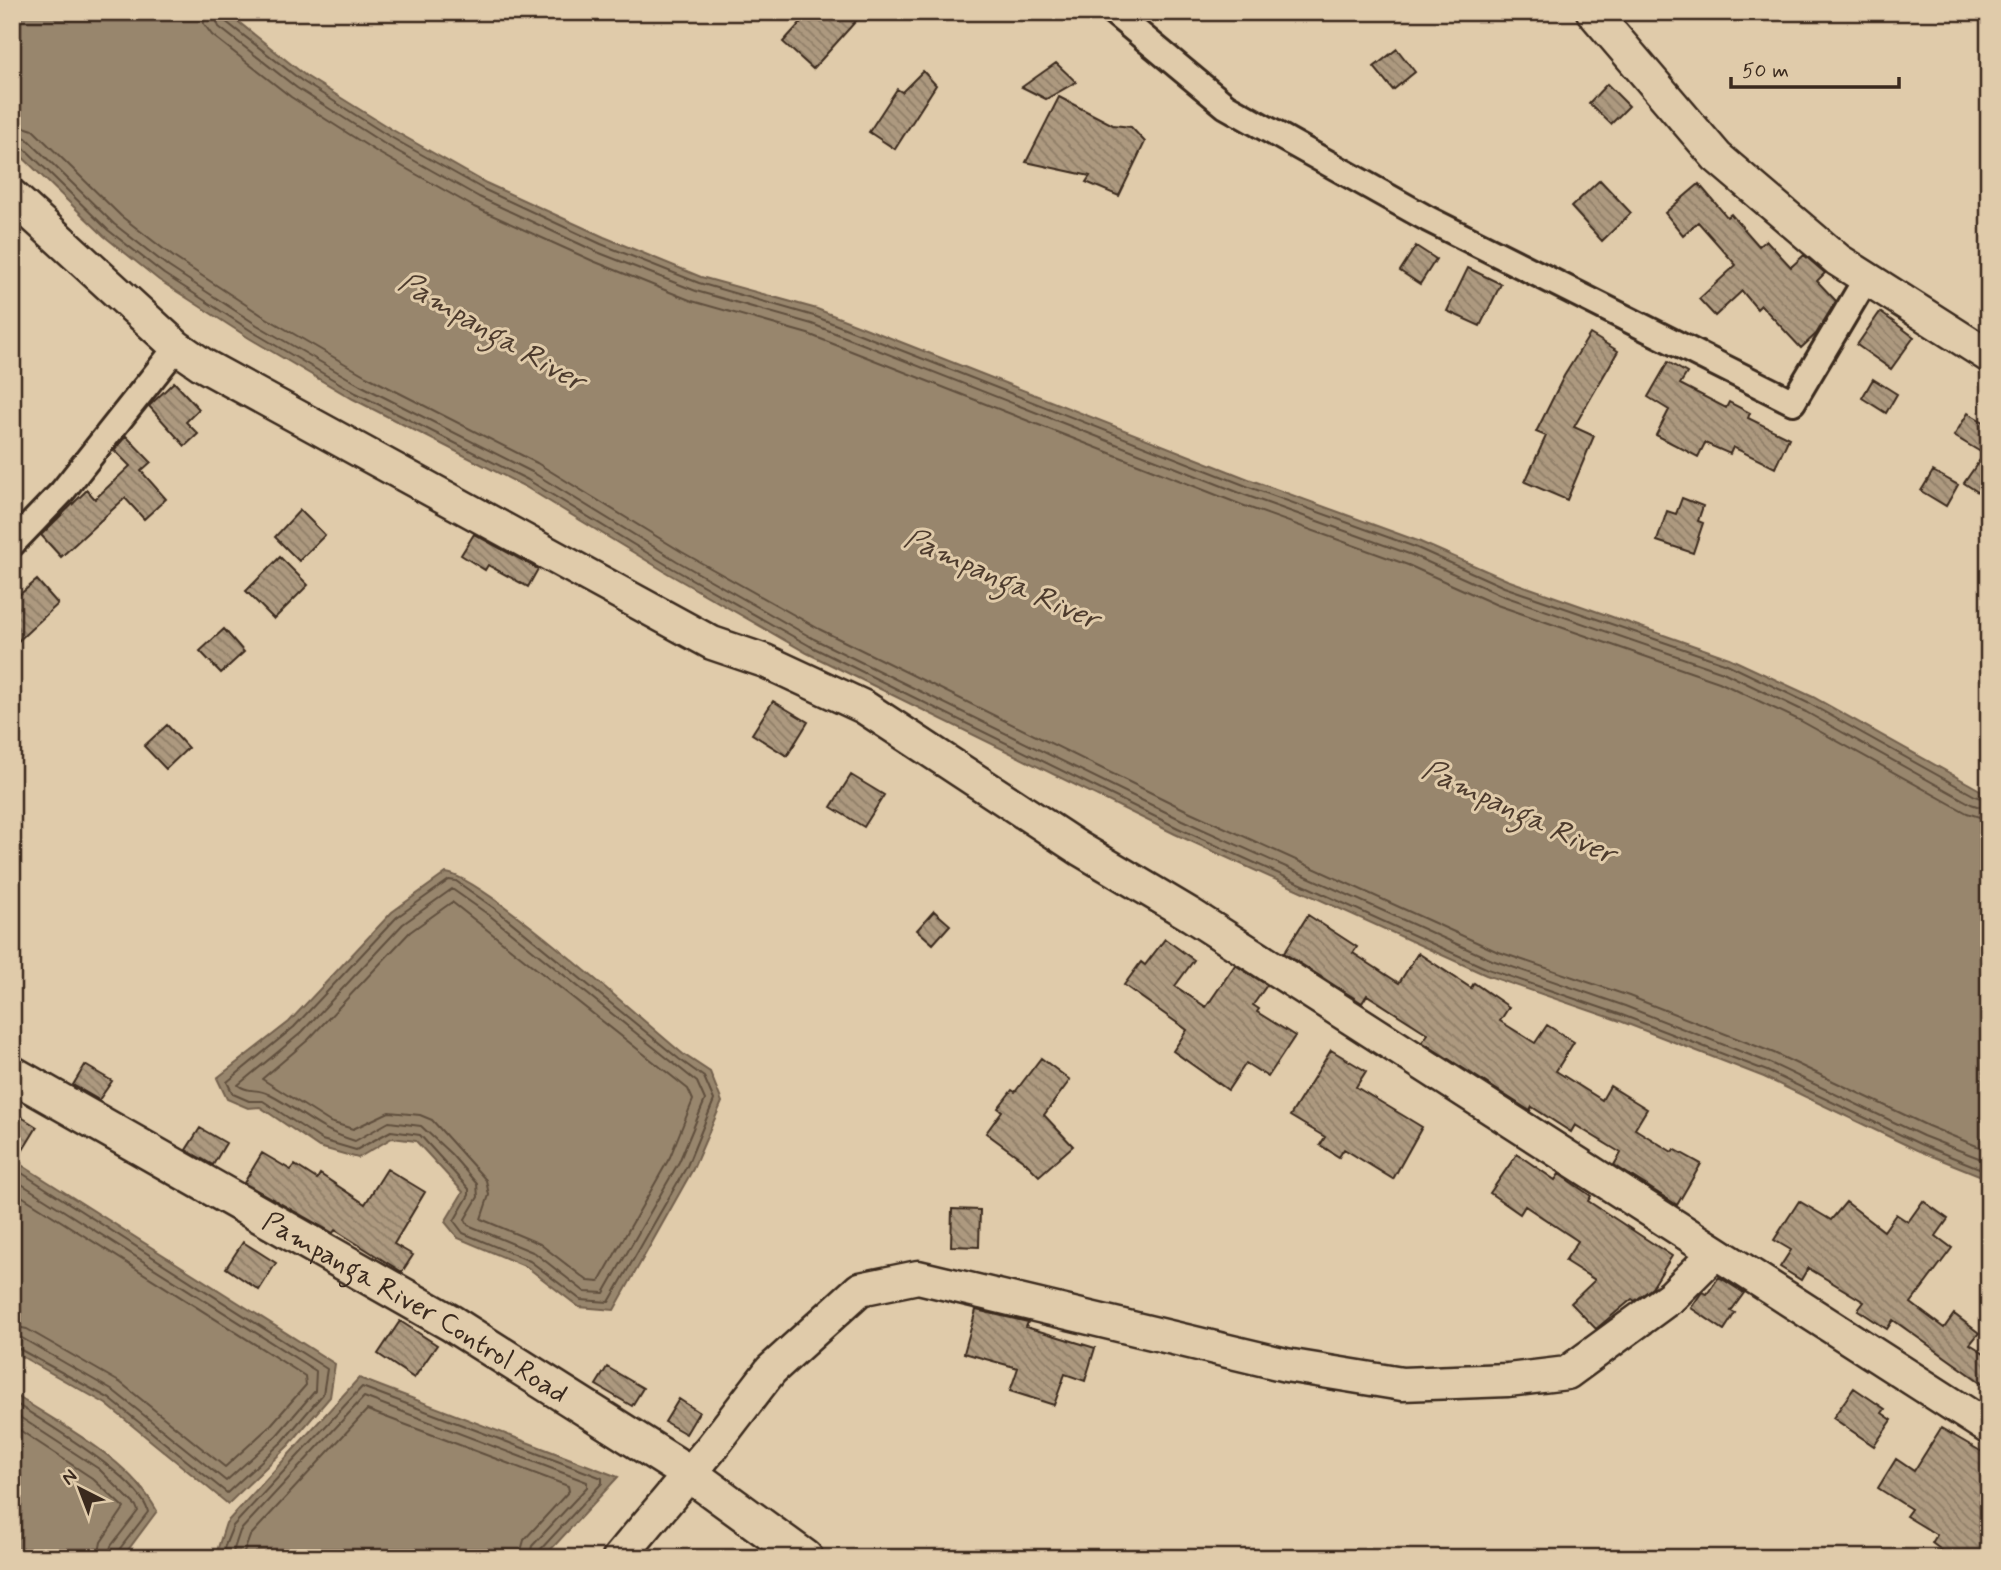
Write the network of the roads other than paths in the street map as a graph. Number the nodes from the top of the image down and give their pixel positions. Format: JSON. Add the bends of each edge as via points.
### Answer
{"nodes":[{"id":1,"x":1113,"y":12,"type":"edge"},
{"id":2,"x":1593,"y":12,"type":"edge"},
{"id":3,"x":12,"y":196,"type":"edge"},
{"id":4,"x":1866,"y":279,"type":"junction"},
{"id":5,"x":177,"y":347,"type":"junction"},
{"id":6,"x":1989,"y":356,"type":"edge"},
{"id":7,"x":12,"y":544,"type":"edge"},
{"id":8,"x":12,"y":1074,"type":"edge"},
{"id":9,"x":1715,"y":1253,"type":"junction"},
{"id":10,"x":1989,"y":1429,"type":"edge"},
{"id":11,"x":690,"y":1474,"type":"junction"},
{"id":12,"x":619,"y":1558,"type":"edge"},
{"id":13,"x":804,"y":1558,"type":"edge"}],
"edges":[{"from":1,"to":4,"type":"street","via":[[1226,106],[1429,219],[1793,402]]},
{"from":2,"to":4,"type":"street","via":[[1717,157]]},
{"from":3,"to":5,"type":"street"},
{"from":4,"to":6,"type":"street"},
{"from":5,"to":7,"type":"street","via":[[62,492]]},
{"from":5,"to":9,"type":"street","via":[[712,643],[765,661],[864,707]]},
{"from":8,"to":11,"type":"main road","name":"Pampanga River Control Road","via":[[451,1323]]},
{"from":9,"to":10,"type":"street"},
{"from":9,"to":11,"type":"street","via":[[1672,1296],[1567,1373],[1508,1380],[1402,1384],[1286,1365],[918,1277],[860,1289],[771,1370]]},
{"from":11,"to":12,"type":"street"},
{"from":11,"to":13,"type":"main road","name":"Pampanga River Control Road"}]}
